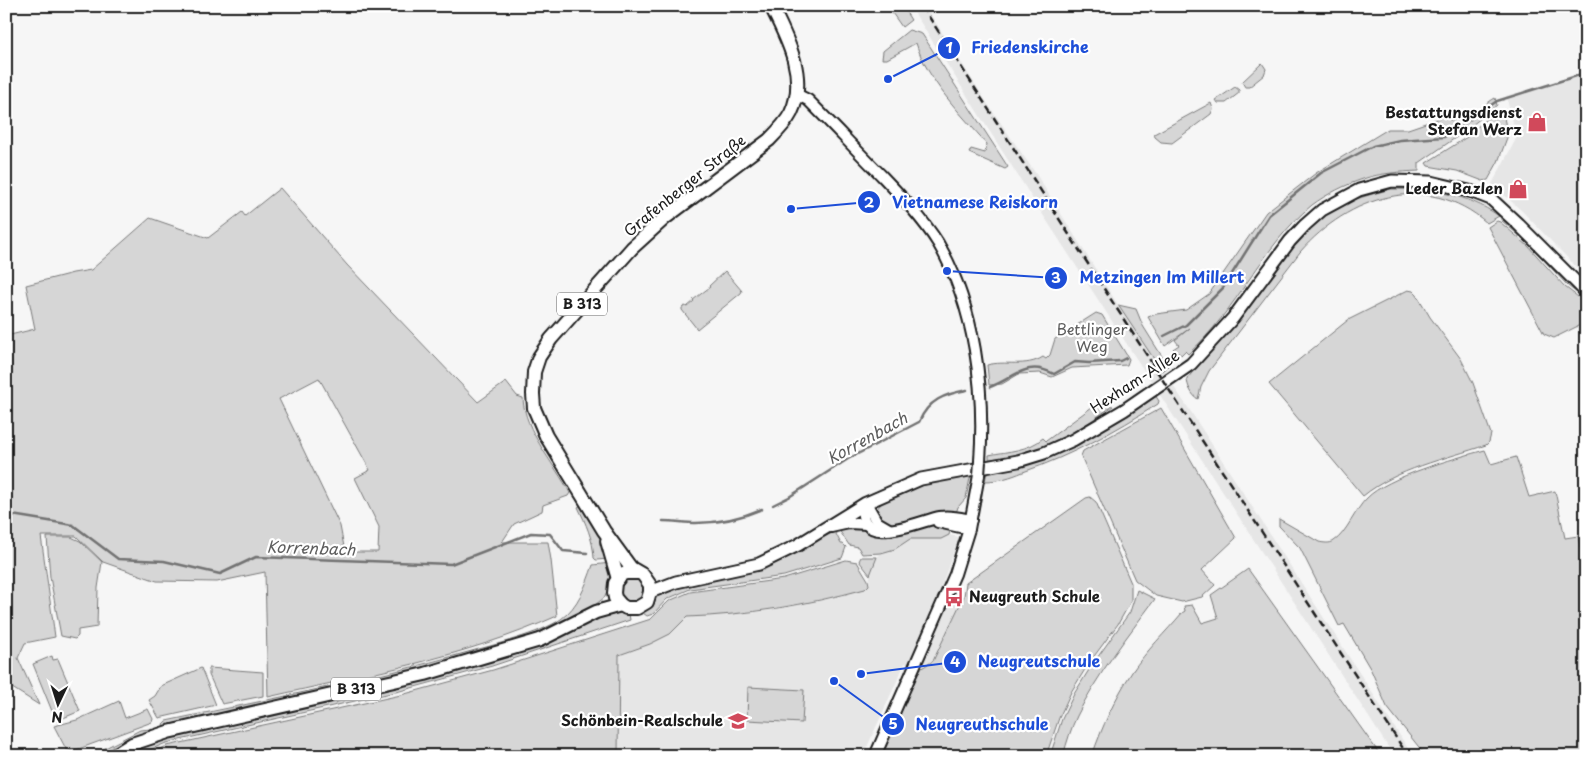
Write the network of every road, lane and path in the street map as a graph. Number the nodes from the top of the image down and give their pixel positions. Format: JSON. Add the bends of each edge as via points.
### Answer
{"nodes":[{"id":1,"x":772,"y":6,"type":"edge"},
{"id":2,"x":796,"y":94,"type":"junction"},
{"id":3,"x":1586,"y":292,"type":"edge"},
{"id":4,"x":865,"y":504,"type":"junction"},
{"id":5,"x":867,"y":524,"type":"junction"},
{"id":6,"x":970,"y":524,"type":"junction"},
{"id":7,"x":828,"y":528,"type":"junction"},
{"id":8,"x":892,"y":530,"type":"junction"},
{"id":9,"x":604,"y":531,"type":"junction"},
{"id":10,"x":640,"y":574,"type":"junction"},
{"id":11,"x":618,"y":579,"type":"junction"},
{"id":12,"x":676,"y":582,"type":"junction"},
{"id":13,"x":650,"y":592,"type":"junction"},
{"id":14,"x":614,"y":593,"type":"junction"},
{"id":15,"x":621,"y":605,"type":"junction"},
{"id":16,"x":596,"y":612,"type":"junction"},
{"id":17,"x":113,"y":756,"type":"edge"},
{"id":18,"x":875,"y":756,"type":"edge"}],
"edges":[{"from":1,"to":2,"type":"main road","number":"B 313","via":[[794,59]]},
{"from":2,"to":6,"type":"street","bridge":true,"via":[[808,100],[898,192],[937,242],[956,279],[977,362],[981,418],[979,475]]},
{"from":2,"to":9,"type":"main road","name":"Grafenberger Straße","number":"B 313","via":[[791,112],[769,140],[665,218],[632,248],[551,339],[539,357],[534,372],[533,394],[538,421]]},
{"from":3,"to":4,"type":"main road","name":"Hexham-Allee","via":[[1518,224],[1491,200],[1474,192],[1431,182],[1392,181],[1359,190],[1322,210],[1305,224],[1233,318],[1192,364],[1124,410],[1073,440],[1044,452],[1018,461],[921,480]]},
{"from":4,"to":5,"type":"street","via":[[863,517]]},
{"from":4,"to":7,"type":"main road","name":"Hexham-Allee"},
{"from":4,"to":8,"type":"street","via":[[877,522]]},
{"from":5,"to":7,"type":"street","via":[[849,523]]},
{"from":5,"to":8,"type":"street","via":[[876,530]]},
{"from":6,"to":8,"type":"street","via":[[947,517]]},
{"from":6,"to":18,"type":"street","via":[[946,596]]},
{"from":7,"to":12,"type":"main road","name":"Hexham-Allee","via":[[759,564]]},
{"from":9,"to":10,"type":"main road","name":"Grafenberger Straße","number":"B 313","via":[[630,568]]},
{"from":9,"to":11,"type":"main road","name":"Grafenberger Straße","number":"B 313"},
{"from":10,"to":11,"type":"main road","via":[[626,573]]},
{"from":10,"to":12,"type":"main road","name":"Hexham-Allee"},
{"from":10,"to":13,"type":"main road","via":[[650,585]]},
{"from":11,"to":14,"type":"main road"},
{"from":12,"to":13,"type":"main road","name":"Hexham-Allee"},
{"from":13,"to":15,"type":"main road","via":[[647,602],[637,608]]},
{"from":14,"to":15,"type":"main road"},
{"from":14,"to":16,"type":"main road","number":"B 313"},
{"from":15,"to":16,"type":"main road","number":"B 313"},
{"from":16,"to":17,"type":"main road","number":"B 313","via":[[540,640],[425,674],[168,732],[132,744]]}]}
